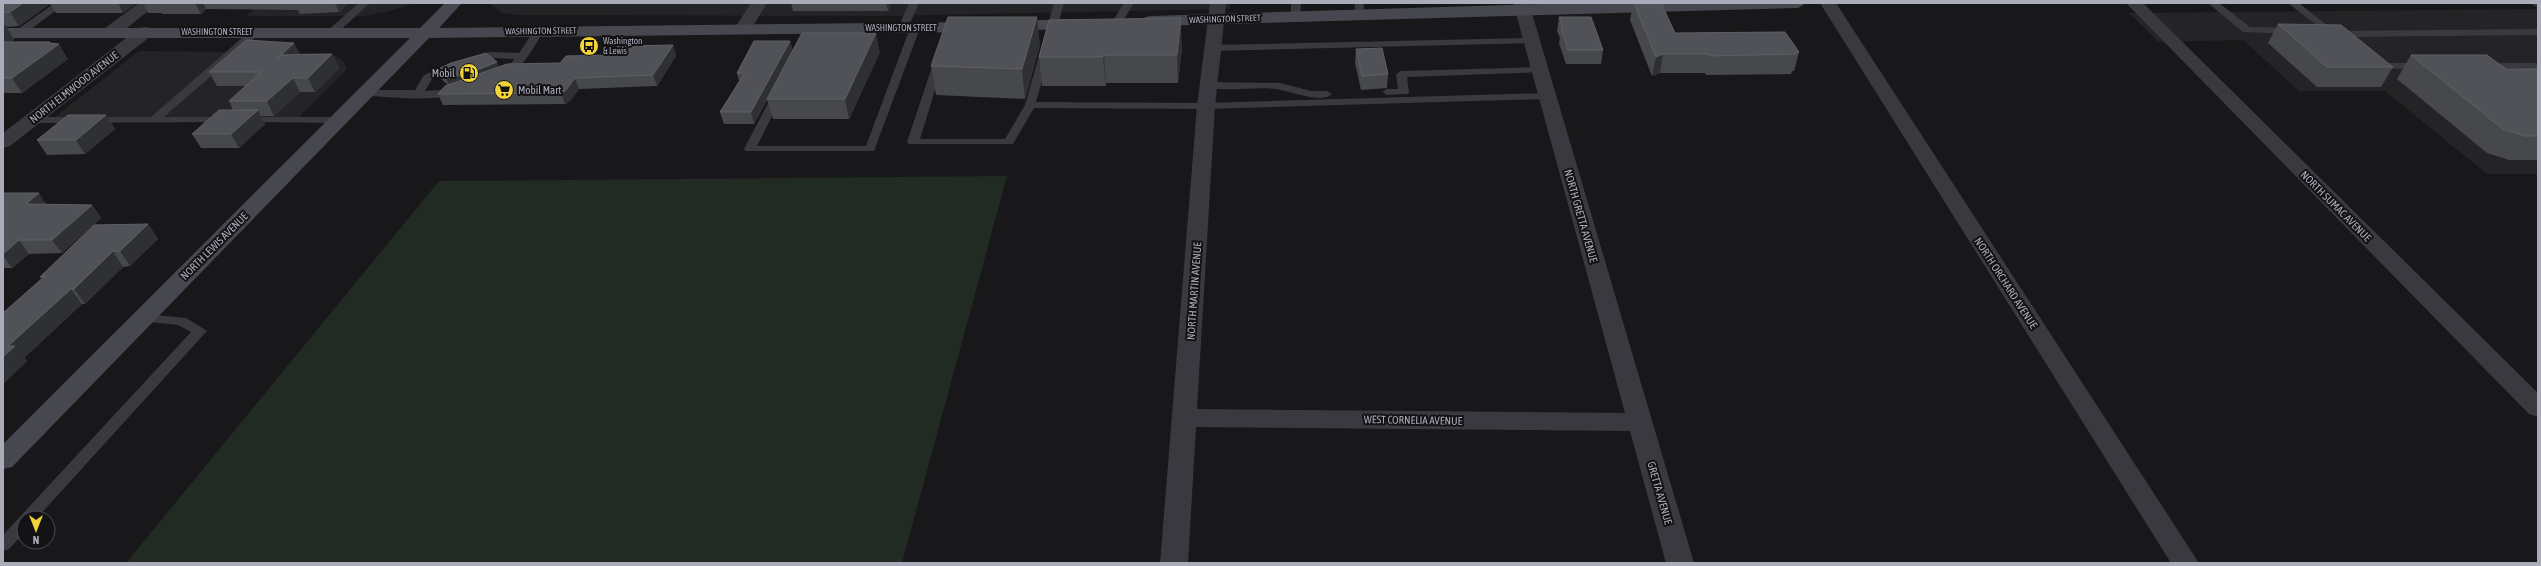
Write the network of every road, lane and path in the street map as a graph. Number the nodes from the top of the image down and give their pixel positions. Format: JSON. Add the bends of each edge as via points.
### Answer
{"nodes":[{"id":1,"x":61,"y":3,"type":"edge"},
{"id":2,"x":150,"y":3,"type":"edge"},
{"id":3,"x":365,"y":3,"type":"edge"},
{"id":4,"x":454,"y":3,"type":"edge"},
{"id":5,"x":759,"y":3,"type":"edge"},
{"id":6,"x":914,"y":3,"type":"edge"},
{"id":7,"x":1060,"y":3,"type":"edge"},
{"id":8,"x":1129,"y":3,"type":"edge"},
{"id":9,"x":1753,"y":3,"type":"edge"},
{"id":10,"x":1798,"y":3,"type":"edge"},
{"id":11,"x":1828,"y":3,"type":"edge"},
{"id":12,"x":2134,"y":3,"type":"edge"},
{"id":13,"x":2213,"y":3,"type":"edge"},
{"id":14,"x":2293,"y":3,"type":"edge"},
{"id":15,"x":2535,"y":3,"type":"edge"},
{"id":16,"x":1669,"y":4,"type":"edge"},
{"id":17,"x":1616,"y":5,"type":"edge"},
{"id":18,"x":2538,"y":5,"type":"edge"},
{"id":19,"x":1522,"y":6,"type":"edge"},
{"id":20,"x":1359,"y":9,"type":"edge"},
{"id":21,"x":1296,"y":10,"type":"edge"},
{"id":22,"x":1218,"y":11,"type":"edge"},
{"id":23,"x":1104,"y":23,"type":"junction"},
{"id":24,"x":1054,"y":24,"type":"junction"},
{"id":25,"x":909,"y":28,"type":"junction"},
{"id":26,"x":744,"y":29,"type":"junction"},
{"id":27,"x":539,"y":31,"type":"junction"},
{"id":28,"x":111,"y":32,"type":"junction"},
{"id":29,"x":145,"y":32,"type":"junction"},
{"id":30,"x":2538,"y":32,"type":"edge"},
{"id":31,"x":11,"y":33,"type":"edge"},
{"id":32,"x":254,"y":33,"type":"junction"},
{"id":33,"x":331,"y":33,"type":"junction"},
{"id":34,"x":425,"y":33,"type":"junction"},
{"id":35,"x":2330,"y":33,"type":"junction"},
{"id":36,"x":1531,"y":41,"type":"junction"},
{"id":37,"x":2343,"y":44,"type":"edge"},
{"id":38,"x":1211,"y":48,"type":"junction"},
{"id":39,"x":942,"y":55,"type":"edge"},
{"id":40,"x":522,"y":56,"type":"junction"},
{"id":41,"x":2366,"y":62,"type":"edge"},
{"id":42,"x":2435,"y":66,"type":"edge"},
{"id":43,"x":2474,"y":66,"type":"edge"},
{"id":44,"x":2538,"y":66,"type":"edge"},
{"id":45,"x":1540,"y":70,"type":"junction"},
{"id":46,"x":491,"y":78,"type":"edge"},
{"id":47,"x":783,"y":85,"type":"edge"},
{"id":48,"x":463,"y":89,"type":"edge"},
{"id":49,"x":365,"y":93,"type":"junction"},
{"id":50,"x":418,"y":94,"type":"junction"},
{"id":51,"x":1208,"y":96,"type":"junction"},
{"id":52,"x":1547,"y":96,"type":"junction"},
{"id":53,"x":1030,"y":105,"type":"junction"},
{"id":54,"x":31,"y":120,"type":"junction"},
{"id":55,"x":154,"y":120,"type":"junction"},
{"id":56,"x":339,"y":120,"type":"junction"},
{"id":57,"x":3,"y":142,"type":"edge"},
{"id":58,"x":144,"y":318,"type":"junction"},
{"id":59,"x":2538,"y":408,"type":"edge"},
{"id":60,"x":1185,"y":418,"type":"junction"},
{"id":61,"x":1640,"y":422,"type":"junction"},
{"id":62,"x":3,"y":460,"type":"edge"},
{"id":63,"x":35,"y":510,"type":"edge"},
{"id":64,"x":16,"y":531,"type":"edge"},
{"id":65,"x":3,"y":545,"type":"edge"},
{"id":66,"x":1174,"y":563,"type":"edge"},
{"id":67,"x":1680,"y":563,"type":"edge"},
{"id":68,"x":2185,"y":563,"type":"edge"}],
"edges":[{"from":1,"to":31,"type":"lane"},
{"from":2,"to":28,"type":"street"},
{"from":3,"to":33,"type":"lane"},
{"from":4,"to":34,"type":"main road","name":"NORTH LEWIS AVENUE"},
{"from":5,"to":26,"type":"street"},
{"from":6,"to":25,"type":"lane"},
{"from":7,"to":24,"type":"lane"},
{"from":8,"to":23,"type":"lane"},
{"from":9,"to":10,"type":"main road","name":"WASHINGTON STREET"},
{"from":9,"to":16,"type":"main road","name":"WASHINGTON STREET"},
{"from":11,"to":68,"type":"street","name":"NORTH ORCHARD AVENUE"},
{"from":12,"to":59,"type":"street","name":"NORTH SUMAC AVENUE"},
{"from":13,"to":35,"type":"lane","via":[[2247,30]]},
{"from":14,"to":35,"type":"lane"},
{"from":15,"to":18,"type":"lane"},
{"from":16,"to":17,"type":"main road","name":"WASHINGTON STREET"},
{"from":17,"to":19,"type":"main road","name":"WASHINGTON STREET"},
{"from":19,"to":20,"type":"main road","name":"WASHINGTON STREET"},
{"from":19,"to":36,"type":"street","name":"NORTH GRETTA AVENUE"},
{"from":20,"to":21,"type":"main road","name":"WASHINGTON STREET"},
{"from":21,"to":22,"type":"main road","name":"WASHINGTON STREET"},
{"from":22,"to":23,"type":"main road","name":"WASHINGTON STREET"},
{"from":22,"to":38,"type":"street","name":"NORTH MARTIN AVENUE"},
{"from":23,"to":24,"type":"main road","name":"WASHINGTON STREET"},
{"from":24,"to":25,"type":"main road","name":"WASHINGTON STREET","via":[[948,34]]},
{"from":24,"to":53,"type":"lane"},
{"from":25,"to":26,"type":"main road","name":"WASHINGTON STREET","via":[[809,35]]},
{"from":25,"to":47,"type":"lane","via":[[870,149],[750,149]]},
{"from":26,"to":27,"type":"main road","name":"WASHINGTON STREET"},
{"from":27,"to":34,"type":"main road","name":"WASHINGTON STREET"},
{"from":27,"to":40,"type":"lane"},
{"from":28,"to":29,"type":"main road","name":"WASHINGTON STREET"},
{"from":28,"to":31,"type":"main road","name":"WASHINGTON STREET"},
{"from":29,"to":32,"type":"main road","name":"WASHINGTON STREET"},
{"from":29,"to":54,"type":"street","name":"NORTH ELMWOOD AVENUE"},
{"from":30,"to":35,"type":"lane"},
{"from":32,"to":33,"type":"main road","name":"WASHINGTON STREET"},
{"from":32,"to":55,"type":"lane"},
{"from":33,"to":34,"type":"main road","name":"WASHINGTON STREET"},
{"from":34,"to":49,"type":"main road","name":"NORTH LEWIS AVENUE"},
{"from":35,"to":37,"type":"lane"},
{"from":36,"to":38,"type":"lane"},
{"from":36,"to":45,"type":"street","name":"NORTH GRETTA AVENUE"},
{"from":38,"to":51,"type":"street","name":"NORTH MARTIN AVENUE"},
{"from":39,"to":53,"type":"lane","via":[[913,142],[1009,142]]},
{"from":40,"to":46,"type":"lane","via":[[511,70]]},
{"from":40,"to":50,"type":"lane","via":[[489,55],[461,64],[428,77]]},
{"from":41,"to":42,"type":"lane","via":[[2371,66]]},
{"from":43,"to":44,"type":"lane"},
{"from":45,"to":51,"type":"lane","via":[[1401,74],[1404,92],[1311,94],[1280,86]]},
{"from":45,"to":52,"type":"street","name":"NORTH GRETTA AVENUE"},
{"from":48,"to":50,"type":"lane","via":[[442,94]]},
{"from":49,"to":50,"type":"lane"},
{"from":49,"to":56,"type":"main road","name":"NORTH LEWIS AVENUE"},
{"from":51,"to":52,"type":"lane"},
{"from":51,"to":53,"type":"lane"},
{"from":51,"to":60,"type":"street","name":"NORTH MARTIN AVENUE"},
{"from":52,"to":61,"type":"street","name":"NORTH GRETTA AVENUE"},
{"from":54,"to":55,"type":"lane"},
{"from":54,"to":57,"type":"street","name":"NORTH ELMWOOD AVENUE"},
{"from":55,"to":56,"type":"lane"},
{"from":56,"to":58,"type":"main road","name":"NORTH LEWIS AVENUE"},
{"from":58,"to":62,"type":"main road","name":"NORTH LEWIS AVENUE"},
{"from":58,"to":63,"type":"lane","via":[[181,321],[200,331]]},
{"from":60,"to":61,"type":"street","name":"WEST CORNELIA AVENUE"},
{"from":60,"to":66,"type":"street","name":"NORTH MARTIN AVENUE"},
{"from":61,"to":67,"type":"street","name":"GRETTA AVENUE"},
{"from":64,"to":65,"type":"lane"}]}
